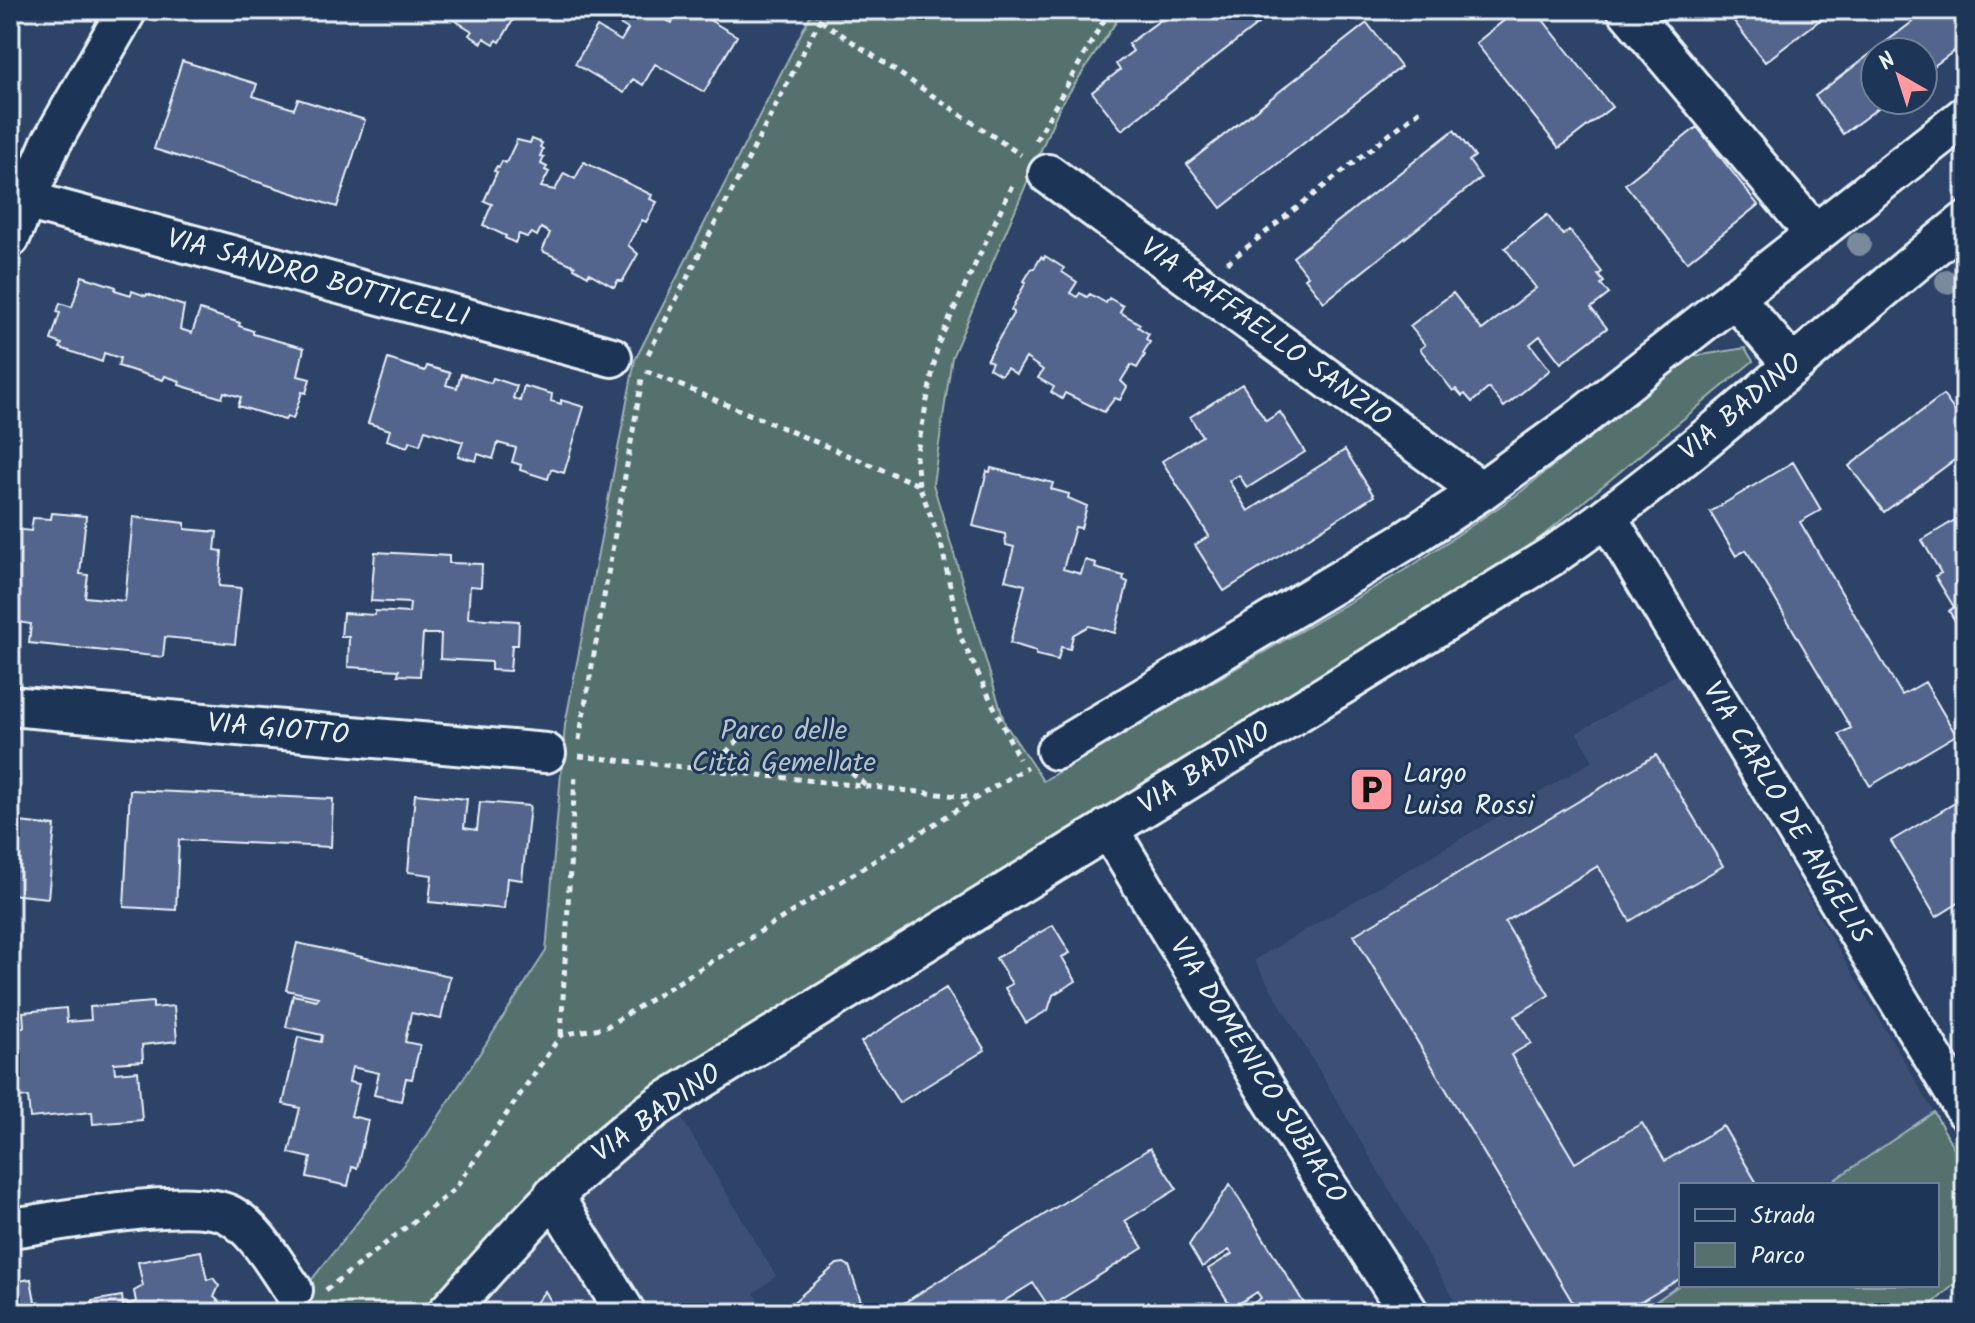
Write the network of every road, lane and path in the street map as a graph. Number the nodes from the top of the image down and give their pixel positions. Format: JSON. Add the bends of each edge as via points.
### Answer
{"nodes":[{"id":1,"x":127,"y":10,"type":"edge"},
{"id":2,"x":815,"y":10,"type":"edge"},
{"id":3,"x":825,"y":10,"type":"edge"},
{"id":4,"x":1112,"y":10,"type":"edge"},
{"id":5,"x":1627,"y":10,"type":"edge"},
{"id":6,"x":820,"y":20,"type":"junction"},
{"id":7,"x":1424,"y":107,"type":"dead end"},
{"id":8,"x":1965,"y":116,"type":"edge"},
{"id":9,"x":1037,"y":166,"type":"junction"},
{"id":10,"x":25,"y":200,"type":"junction"},
{"id":11,"x":1965,"y":222,"type":"edge"},
{"id":12,"x":1815,"y":234,"type":"junction"},
{"id":13,"x":10,"y":238,"type":"edge"},
{"id":14,"x":1200,"y":285,"type":"junction"},
{"id":15,"x":1734,"y":297,"type":"junction"},
{"id":16,"x":628,"y":364,"type":"junction"},
{"id":17,"x":1792,"y":365,"type":"junction"},
{"id":18,"x":919,"y":485,"type":"junction"},
{"id":19,"x":1481,"y":491,"type":"junction"},
{"id":20,"x":1607,"y":517,"type":"junction"},
{"id":21,"x":10,"y":706,"type":"edge"},
{"id":22,"x":743,"y":735,"type":"dead end"},
{"id":23,"x":561,"y":754,"type":"junction"},
{"id":24,"x":833,"y":758,"type":"dead end"},
{"id":25,"x":1040,"y":760,"type":"junction"},
{"id":26,"x":709,"y":770,"type":"junction"},
{"id":27,"x":867,"y":786,"type":"junction"},
{"id":28,"x":976,"y":798,"type":"junction"},
{"id":29,"x":1108,"y":828,"type":"junction"},
{"id":30,"x":561,"y":1035,"type":"junction"},
{"id":31,"x":1965,"y":1110,"type":"edge"},
{"id":32,"x":553,"y":1195,"type":"junction"},
{"id":33,"x":10,"y":1228,"type":"edge"},
{"id":34,"x":293,"y":1290,"type":"joint"},
{"id":35,"x":447,"y":1313,"type":"edge"},
{"id":36,"x":626,"y":1313,"type":"edge"},
{"id":37,"x":1409,"y":1313,"type":"edge"}],
"edges":[{"from":1,"to":10,"type":"street"},
{"from":2,"to":6,"type":"path"},
{"from":3,"to":6,"type":"path"},
{"from":4,"to":9,"type":"path"},
{"from":5,"to":12,"type":"street"},
{"from":6,"to":9,"type":"path"},
{"from":6,"to":16,"type":"path","via":[[645,359]]},
{"from":7,"to":14,"type":"path"},
{"from":8,"to":12,"type":"street"},
{"from":9,"to":14,"type":"street","name":"VIA RAFFAELLO SANZIO"},
{"from":9,"to":18,"type":"path","via":[[1002,202],[938,344],[916,457]]},
{"from":10,"to":13,"type":"street"},
{"from":10,"to":16,"type":"street","name":"VIA SANDRO BOTTICELLI"},
{"from":11,"to":17,"type":"street","name":"VIA BADINO"},
{"from":12,"to":15,"type":"street"},
{"from":14,"to":19,"type":"street","name":"VIA RAFFAELLO SANZIO"},
{"from":15,"to":17,"type":"street"},
{"from":15,"to":19,"type":"street"},
{"from":16,"to":18,"type":"path"},
{"from":16,"to":23,"type":"path"},
{"from":17,"to":20,"type":"street","name":"VIA BADINO"},
{"from":18,"to":25,"type":"path","via":[[941,543],[961,638]]},
{"from":19,"to":25,"type":"street"},
{"from":20,"to":29,"type":"street","name":"VIA BADINO"},
{"from":20,"to":31,"type":"street","name":"VIA CARLO DE ANGELIS"},
{"from":21,"to":23,"type":"street","name":"VIA GIOTTO"},
{"from":22,"to":26,"type":"path"},
{"from":23,"to":26,"type":"path"},
{"from":23,"to":30,"type":"path"},
{"from":24,"to":27,"type":"path"},
{"from":25,"to":28,"type":"path"},
{"from":26,"to":27,"type":"path"},
{"from":27,"to":28,"type":"path"},
{"from":28,"to":30,"type":"path","via":[[606,1027]]},
{"from":29,"to":32,"type":"street","name":"VIA BADINO","via":[[660,1105]]},
{"from":29,"to":37,"type":"street","name":"VIA DOMENICO SUBIACO"},
{"from":30,"to":34,"type":"path","via":[[455,1189],[329,1290]]},
{"from":32,"to":35,"type":"street","name":"VIA BADINO"},
{"from":32,"to":36,"type":"street"},
{"from":33,"to":34,"type":"street","via":[[178,1206],[217,1209],[247,1228]]}]}
